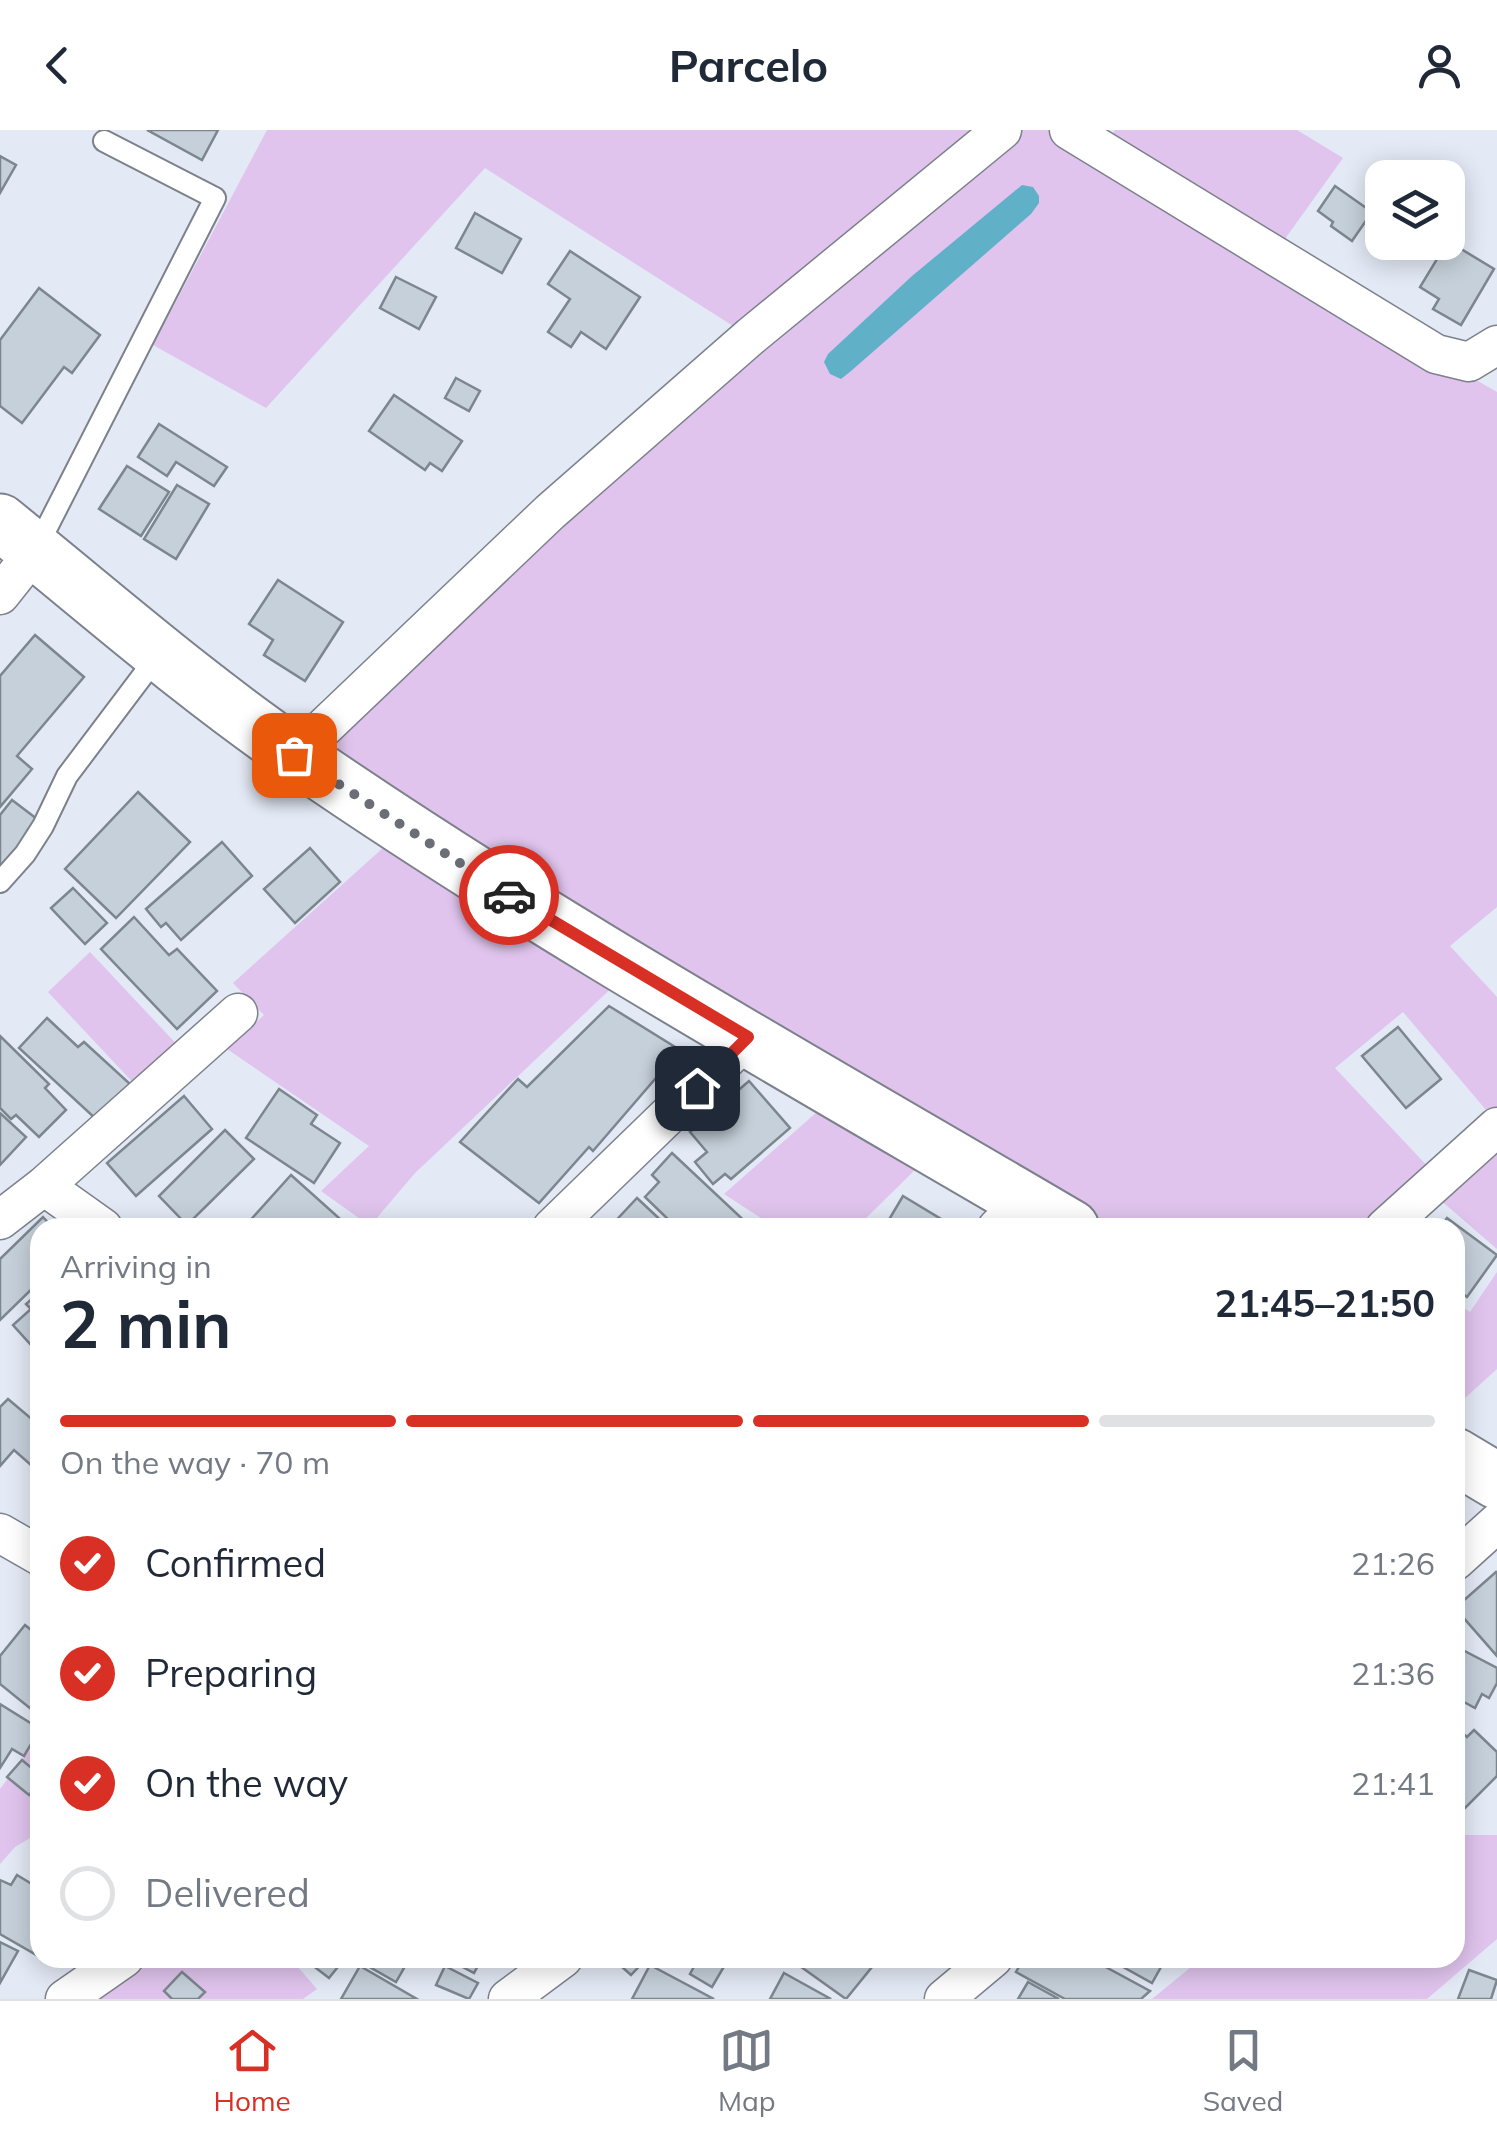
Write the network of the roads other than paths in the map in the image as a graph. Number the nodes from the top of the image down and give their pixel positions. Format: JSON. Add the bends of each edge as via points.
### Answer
{"nodes":[{"id":1,"x":1002,"y":130,"type":"edge"},
{"id":2,"x":1068,"y":130,"type":"edge"},
{"id":3,"x":104,"y":141,"type":"dead end"},
{"id":4,"x":1497,"y":344,"type":"edge"},
{"id":5,"x":18,"y":537,"type":"edge"},
{"id":6,"x":0,"y":594,"type":"edge"},
{"id":7,"x":160,"y":652,"type":"junction"},
{"id":8,"x":294,"y":755,"type":"junction"},
{"id":9,"x":0,"y":882,"type":"edge"},
{"id":10,"x":238,"y":1013,"type":"dead end"},
{"id":11,"x":748,"y":1037,"type":"junction"},
{"id":12,"x":1497,"y":1127,"type":"edge"},
{"id":13,"x":44,"y":1186,"type":"junction"},
{"id":14,"x":1011,"y":1214,"type":"edge"},
{"id":15,"x":90,"y":1218,"type":"edge"},
{"id":16,"x":562,"y":1218,"type":"edge"},
{"id":17,"x":1396,"y":1218,"type":"edge"},
{"id":18,"x":0,"y":1220,"type":"edge"},
{"id":19,"x":1465,"y":1462,"type":"edge"},
{"id":20,"x":1497,"y":1481,"type":"edge"},
{"id":21,"x":1497,"y":1524,"type":"edge"},
{"id":22,"x":0,"y":1533,"type":"edge"},
{"id":23,"x":30,"y":1550,"type":"edge"},
{"id":24,"x":1465,"y":1552,"type":"edge"},
{"id":25,"x":110,"y":1968,"type":"edge"},
{"id":26,"x":550,"y":1968,"type":"edge"},
{"id":27,"x":981,"y":1968,"type":"edge"},
{"id":28,"x":65,"y":1999,"type":"edge"},
{"id":29,"x":508,"y":1999,"type":"edge"},
{"id":30,"x":944,"y":1999,"type":"edge"}],
"edges":[{"from":1,"to":8,"type":"street","via":[[550,512]]},
{"from":2,"to":4,"type":"street","via":[[1436,354],[1469,362]]},
{"from":3,"to":5,"type":"lane","via":[[215,198]]},
{"from":5,"to":6,"type":"street"},
{"from":5,"to":7,"type":"street"},
{"from":7,"to":8,"type":"street"},
{"from":7,"to":9,"type":"lane","via":[[67,776],[43,826]]},
{"from":8,"to":11,"type":"street","via":[[534,911]]},
{"from":10,"to":13,"type":"street"},
{"from":11,"to":14,"type":"street"},
{"from":11,"to":16,"type":"street"},
{"from":12,"to":17,"type":"street"},
{"from":13,"to":15,"type":"street"},
{"from":13,"to":18,"type":"street"},
{"from":19,"to":20,"type":"street"},
{"from":21,"to":24,"type":"street"},
{"from":22,"to":23,"type":"street"},
{"from":25,"to":28,"type":"street"},
{"from":26,"to":29,"type":"street"},
{"from":27,"to":30,"type":"street"}]}
